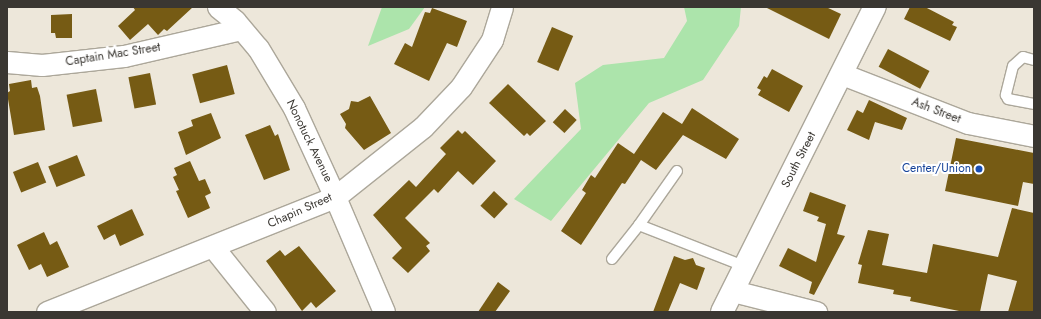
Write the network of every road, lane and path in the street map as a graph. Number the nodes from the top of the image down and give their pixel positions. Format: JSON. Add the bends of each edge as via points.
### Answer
{"nodes":[{"id":1,"x":218,"y":7,"type":"edge"},
{"id":2,"x":502,"y":7,"type":"edge"},
{"id":3,"x":875,"y":7,"type":"edge"},
{"id":4,"x":241,"y":29,"type":"junction"},
{"id":5,"x":1034,"y":60,"type":"edge"},
{"id":6,"x":7,"y":62,"type":"edge"},
{"id":7,"x":842,"y":74,"type":"junction"},
{"id":8,"x":1034,"y":104,"type":"edge"},
{"id":9,"x":1034,"y":136,"type":"edge"},
{"id":10,"x":677,"y":171,"type":"dead end"},
{"id":11,"x":336,"y":197,"type":"junction"},
{"id":12,"x":639,"y":225,"type":"junction"},
{"id":13,"x":213,"y":247,"type":"junction"},
{"id":14,"x":612,"y":259,"type":"dead end"},
{"id":15,"x":746,"y":267,"type":"junction"},
{"id":16,"x":733,"y":292,"type":"junction"},
{"id":17,"x":47,"y":312,"type":"edge"},
{"id":18,"x":265,"y":312,"type":"edge"},
{"id":19,"x":384,"y":312,"type":"edge"},
{"id":20,"x":722,"y":312,"type":"edge"},
{"id":21,"x":816,"y":312,"type":"edge"}],
"edges":[{"from":1,"to":4,"type":"street","name":"Nonotuck Avenue"},
{"from":2,"to":11,"type":"street","name":"Chapin Street","via":[[492,40],[461,87],[423,127]]},
{"from":3,"to":7,"type":"street","name":"South Street"},
{"from":4,"to":6,"type":"street","name":"Captain Mac Street","via":[[124,56],[42,65]]},
{"from":4,"to":11,"type":"street","name":"Nonotuck Avenue","via":[[258,48],[279,81]]},
{"from":5,"to":8,"type":"lane","via":[[1024,57],[1013,66],[1006,95],[1008,99]]},
{"from":7,"to":9,"type":"street","name":"Ash Street","via":[[968,123]]},
{"from":7,"to":15,"type":"street","name":"South Street"},
{"from":10,"to":12,"type":"lane"},
{"from":11,"to":13,"type":"street","name":"Chapin Street"},
{"from":11,"to":19,"type":"street","name":"Nonotuck Avenue"},
{"from":12,"to":14,"type":"lane"},
{"from":12,"to":15,"type":"lane"},
{"from":13,"to":17,"type":"street","name":"Chapin Street"},
{"from":13,"to":18,"type":"street"},
{"from":15,"to":16,"type":"street","name":"South Street"},
{"from":16,"to":20,"type":"street","name":"South Street"},
{"from":16,"to":21,"type":"street"}]}
